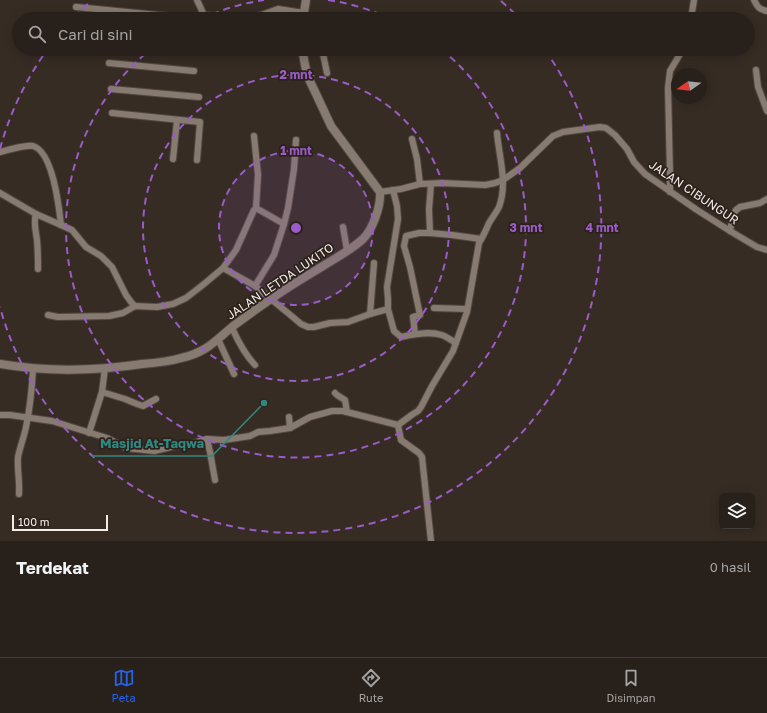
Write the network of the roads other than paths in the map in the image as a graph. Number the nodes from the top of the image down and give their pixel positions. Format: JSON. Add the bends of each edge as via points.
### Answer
{"nodes":[{"id":1,"x":197,"y":0,"type":"edge"},
{"id":2,"x":306,"y":0,"type":"edge"},
{"id":3,"x":694,"y":0,"type":"edge"},
{"id":4,"x":754,"y":0,"type":"edge"},
{"id":5,"x":76,"y":7,"type":"dead end"},
{"id":6,"x":767,"y":11,"type":"edge"},
{"id":7,"x":127,"y":12,"type":"edge"},
{"id":8,"x":203,"y":12,"type":"edge"},
{"id":9,"x":270,"y":12,"type":"edge"},
{"id":10,"x":289,"y":12,"type":"edge"},
{"id":11,"x":304,"y":12,"type":"edge"},
{"id":12,"x":692,"y":12,"type":"edge"},
{"id":13,"x":303,"y":56,"type":"edge"},
{"id":14,"x":323,"y":56,"type":"edge"},
{"id":15,"x":678,"y":56,"type":"edge"},
{"id":16,"x":109,"y":63,"type":"dead end"},
{"id":17,"x":756,"y":70,"type":"dead end"},
{"id":18,"x":194,"y":71,"type":"dead end"},
{"id":19,"x":327,"y":73,"type":"dead end"},
{"id":20,"x":111,"y":89,"type":"dead end"},
{"id":21,"x":199,"y":97,"type":"dead end"},
{"id":22,"x":767,"y":111,"type":"edge"},
{"id":23,"x":112,"y":113,"type":"dead end"},
{"id":24,"x":177,"y":120,"type":"junction"},
{"id":25,"x":497,"y":132,"type":"dead end"},
{"id":26,"x":254,"y":136,"type":"dead end"},
{"id":27,"x":412,"y":139,"type":"dead end"},
{"id":28,"x":296,"y":140,"type":"dead end"},
{"id":29,"x":0,"y":152,"type":"edge"},
{"id":30,"x":173,"y":159,"type":"dead end"},
{"id":31,"x":197,"y":160,"type":"dead end"},
{"id":32,"x":503,"y":180,"type":"junction"},
{"id":33,"x":420,"y":184,"type":"junction"},
{"id":34,"x":431,"y":184,"type":"junction"},
{"id":35,"x":393,"y":190,"type":"junction"},
{"id":36,"x":380,"y":192,"type":"junction"},
{"id":37,"x":670,"y":192,"type":"junction"},
{"id":38,"x":0,"y":194,"type":"edge"},
{"id":39,"x":767,"y":199,"type":"edge"},
{"id":40,"x":256,"y":208,"type":"junction"},
{"id":41,"x":36,"y":214,"type":"junction"},
{"id":42,"x":284,"y":224,"type":"junction"},
{"id":43,"x":61,"y":225,"type":"junction"},
{"id":44,"x":343,"y":227,"type":"dead end"},
{"id":45,"x":730,"y":231,"type":"junction"},
{"id":46,"x":430,"y":233,"type":"junction"},
{"id":47,"x":481,"y":240,"type":"junction"},
{"id":48,"x":347,"y":250,"type":"junction"},
{"id":49,"x":767,"y":250,"type":"edge"},
{"id":50,"x":374,"y":263,"type":"dead end"},
{"id":51,"x":223,"y":268,"type":"junction"},
{"id":52,"x":38,"y":269,"type":"dead end"},
{"id":53,"x":255,"y":286,"type":"junction"},
{"id":54,"x":271,"y":299,"type":"junction"},
{"id":55,"x":135,"y":306,"type":"junction"},
{"id":56,"x":434,"y":308,"type":"dead end"},
{"id":57,"x":388,"y":309,"type":"junction"},
{"id":58,"x":467,"y":309,"type":"junction"},
{"id":59,"x":370,"y":314,"type":"junction"},
{"id":60,"x":48,"y":315,"type":"dead end"},
{"id":61,"x":232,"y":328,"type":"junction"},
{"id":62,"x":415,"y":334,"type":"junction"},
{"id":63,"x":218,"y":339,"type":"junction"},
{"id":64,"x":456,"y":342,"type":"junction"},
{"id":65,"x":0,"y":364,"type":"edge"},
{"id":66,"x":255,"y":365,"type":"dead end"},
{"id":67,"x":33,"y":368,"type":"junction"},
{"id":68,"x":105,"y":368,"type":"junction"},
{"id":69,"x":234,"y":374,"type":"dead end"},
{"id":70,"x":102,"y":392,"type":"junction"},
{"id":71,"x":335,"y":393,"type":"dead end"},
{"id":72,"x":156,"y":399,"type":"dead end"},
{"id":73,"x":346,"y":412,"type":"junction"},
{"id":74,"x":0,"y":415,"type":"edge"},
{"id":75,"x":289,"y":417,"type":"dead end"},
{"id":76,"x":28,"y":418,"type":"junction"},
{"id":77,"x":398,"y":425,"type":"junction"},
{"id":78,"x":290,"y":428,"type":"junction"},
{"id":79,"x":89,"y":433,"type":"junction"},
{"id":80,"x":207,"y":439,"type":"junction"},
{"id":81,"x":215,"y":480,"type":"dead end"},
{"id":82,"x":19,"y":494,"type":"dead end"},
{"id":83,"x":431,"y":541,"type":"edge"}],
"edges":[{"from":1,"to":8,"type":"street"},
{"from":2,"to":11,"type":"street"},
{"from":3,"to":12,"type":"street"},
{"from":4,"to":6,"type":"street","via":[[760,10]]},
{"from":5,"to":7,"type":"street"},
{"from":9,"to":10,"type":"street","via":[[278,9]]},
{"from":13,"to":36,"type":"street","via":[[307,75],[332,126]]},
{"from":14,"to":19,"type":"street"},
{"from":15,"to":37,"type":"street","via":[[670,71],[668,88]]},
{"from":16,"to":18,"type":"street"},
{"from":17,"to":22,"type":"street","via":[[758,87]]},
{"from":20,"to":21,"type":"street"},
{"from":23,"to":24,"type":"street"},
{"from":24,"to":30,"type":"street"},
{"from":24,"to":31,"type":"street","via":[[200,122]]},
{"from":25,"to":32,"type":"street"},
{"from":26,"to":40,"type":"street","via":[[258,175]]},
{"from":27,"to":33,"type":"street"},
{"from":28,"to":42,"type":"street","via":[[293,176]]},
{"from":29,"to":43,"type":"street","via":[[31,146],[43,153],[59,202]]},
{"from":32,"to":34,"type":"street","name":"JALAN CIBUNGUR","via":[[485,185]]},
{"from":32,"to":37,"type":"street","name":"JALAN CIBUNGUR","via":[[520,168],[553,136],[573,130],[600,127],[615,134],[645,174]]},
{"from":32,"to":47,"type":"street","via":[[499,206]]},
{"from":33,"to":34,"type":"street","name":"JALAN CIBUNGUR"},
{"from":33,"to":35,"type":"street","name":"JALAN CIBUNGUR"},
{"from":34,"to":46,"type":"street"},
{"from":35,"to":36,"type":"street","name":"JALAN CIBUNGUR"},
{"from":35,"to":57,"type":"street","via":[[398,219],[387,287]]},
{"from":36,"to":48,"type":"street","name":"JALAN LETDA LUKITO","via":[[381,199],[372,228]]},
{"from":37,"to":45,"type":"street","name":"JALAN CIBUNGUR"},
{"from":38,"to":41,"type":"street"},
{"from":39,"to":45,"type":"street","via":[[736,210]]},
{"from":40,"to":42,"type":"street"},
{"from":40,"to":51,"type":"street","via":[[236,250]]},
{"from":41,"to":43,"type":"street"},
{"from":41,"to":52,"type":"street"},
{"from":42,"to":53,"type":"street","via":[[274,255]]},
{"from":43,"to":55,"type":"street","via":[[72,230],[86,247],[101,256],[112,267],[126,295]]},
{"from":44,"to":48,"type":"street"},
{"from":45,"to":49,"type":"street","name":"JALAN CIBUNGUR"},
{"from":46,"to":47,"type":"street"},
{"from":46,"to":62,"type":"street","via":[[419,232],[406,236],[404,246],[420,316],[413,317]]},
{"from":47,"to":58,"type":"street","via":[[478,243]]},
{"from":48,"to":54,"type":"street","name":"JALAN LETDA LUKITO"},
{"from":50,"to":59,"type":"street"},
{"from":51,"to":53,"type":"street"},
{"from":51,"to":55,"type":"street","via":[[186,298],[173,304],[157,307]]},
{"from":53,"to":54,"type":"street"},
{"from":54,"to":59,"type":"street","via":[[308,327],[348,322]]},
{"from":54,"to":61,"type":"street","name":"JALAN LETDA LUKITO"},
{"from":55,"to":60,"type":"street","via":[[123,313],[109,316]]},
{"from":56,"to":58,"type":"street"},
{"from":57,"to":59,"type":"street"},
{"from":57,"to":62,"type":"street","via":[[394,331],[401,337]]},
{"from":58,"to":64,"type":"street"},
{"from":61,"to":63,"type":"street","name":"JALAN LETDA LUKITO"},
{"from":61,"to":66,"type":"street","via":[[243,350]]},
{"from":62,"to":64,"type":"street","via":[[436,334]]},
{"from":63,"to":68,"type":"street","name":"JALAN LETDA LUKITO","via":[[198,353],[181,358]]},
{"from":63,"to":69,"type":"street"},
{"from":64,"to":77,"type":"street","via":[[421,407]]},
{"from":65,"to":67,"type":"street","name":"JALAN LETDA LUKITO"},
{"from":67,"to":68,"type":"street","name":"JALAN LETDA LUKITO"},
{"from":67,"to":76,"type":"street"},
{"from":68,"to":70,"type":"street"},
{"from":70,"to":72,"type":"street","via":[[143,406]]},
{"from":70,"to":79,"type":"street"},
{"from":71,"to":73,"type":"street","via":[[345,400]]},
{"from":73,"to":77,"type":"street"},
{"from":73,"to":78,"type":"street","via":[[332,411],[319,414]]},
{"from":74,"to":76,"type":"street"},
{"from":75,"to":78,"type":"street"},
{"from":76,"to":79,"type":"street","via":[[52,421]]},
{"from":76,"to":82,"type":"street","via":[[18,457]]},
{"from":77,"to":83,"type":"street","via":[[401,440],[422,457]]},
{"from":78,"to":80,"type":"street","via":[[258,432],[236,439]]},
{"from":79,"to":80,"type":"street","via":[[107,438],[126,448],[154,451]]},
{"from":80,"to":81,"type":"street"}]}
